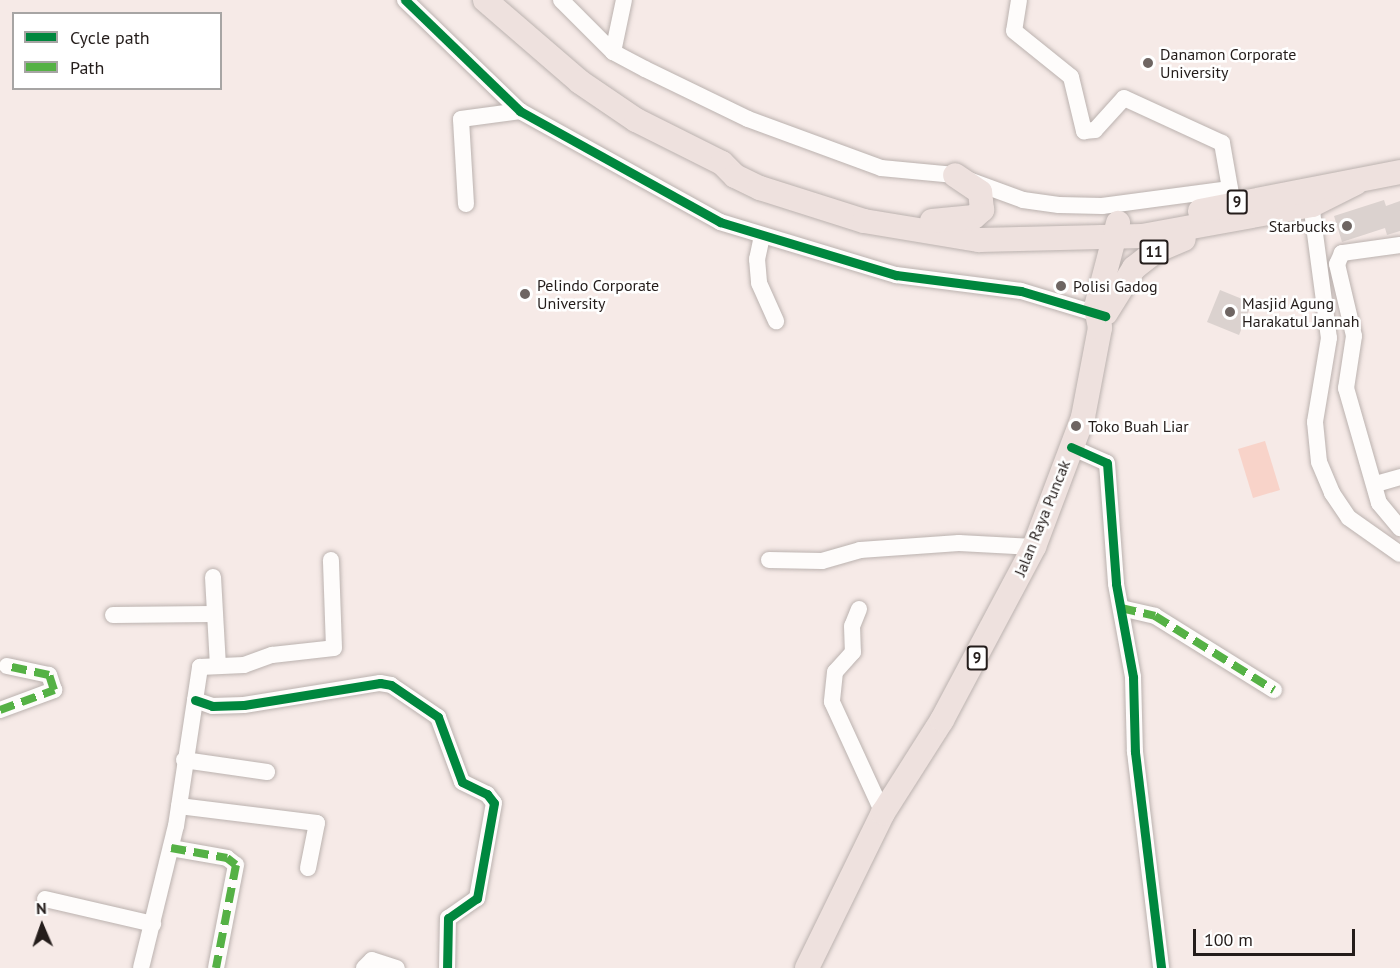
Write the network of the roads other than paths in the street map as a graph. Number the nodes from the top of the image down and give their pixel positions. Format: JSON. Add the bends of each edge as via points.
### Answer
{"nodes":[{"id":1,"x":405,"y":0,"type":"edge"},
{"id":2,"x":485,"y":0,"type":"edge"},
{"id":3,"x":561,"y":0,"type":"edge"},
{"id":4,"x":624,"y":0,"type":"edge"},
{"id":5,"x":1019,"y":0,"type":"edge"},
{"id":6,"x":613,"y":52,"type":"junction"},
{"id":7,"x":520,"y":111,"type":"junction"},
{"id":8,"x":722,"y":163,"type":"junction"},
{"id":9,"x":1400,"y":172,"type":"edge"},
{"id":10,"x":955,"y":175,"type":"junction"},
{"id":11,"x":1310,"y":197,"type":"junction"},
{"id":12,"x":466,"y":204,"type":"dead end"},
{"id":13,"x":1235,"y":204,"type":"junction"},
{"id":14,"x":932,"y":220,"type":"junction"},
{"id":15,"x":1116,"y":231,"type":"junction"},
{"id":16,"x":762,"y":236,"type":"junction"},
{"id":17,"x":1073,"y":240,"type":"junction"},
{"id":18,"x":1400,"y":245,"type":"edge"},
{"id":19,"x":1108,"y":269,"type":"junction"},
{"id":20,"x":1100,"y":319,"type":"junction"},
{"id":21,"x":776,"y":321,"type":"dead end"},
{"id":22,"x":1071,"y":447,"type":"junction"},
{"id":23,"x":1400,"y":477,"type":"edge"},
{"id":24,"x":1376,"y":484,"type":"junction"},
{"id":25,"x":1400,"y":528,"type":"edge"},
{"id":26,"x":1034,"y":547,"type":"junction"},
{"id":27,"x":1400,"y":554,"type":"edge"},
{"id":28,"x":331,"y":560,"type":"dead end"},
{"id":29,"x":769,"y":560,"type":"dead end"},
{"id":30,"x":213,"y":577,"type":"dead end"},
{"id":31,"x":1121,"y":608,"type":"junction"},
{"id":32,"x":859,"y":609,"type":"dead end"},
{"id":33,"x":212,"y":614,"type":"junction"},
{"id":34,"x":112,"y":615,"type":"dead end"},
{"id":35,"x":7,"y":666,"type":"dead end"},
{"id":36,"x":218,"y":666,"type":"junction"},
{"id":37,"x":1274,"y":690,"type":"dead end"},
{"id":38,"x":195,"y":700,"type":"junction"},
{"id":39,"x":0,"y":710,"type":"edge"},
{"id":40,"x":184,"y":760,"type":"junction"},
{"id":41,"x":267,"y":772,"type":"dead end"},
{"id":42,"x":179,"y":806,"type":"junction"},
{"id":43,"x":883,"y":813,"type":"junction"},
{"id":44,"x":171,"y":848,"type":"junction"},
{"id":45,"x":308,"y":868,"type":"dead end"},
{"id":46,"x":45,"y":899,"type":"dead end"},
{"id":47,"x":153,"y":924,"type":"junction"},
{"id":48,"x":141,"y":968,"type":"edge"},
{"id":49,"x":216,"y":968,"type":"edge"},
{"id":50,"x":364,"y":968,"type":"edge"},
{"id":51,"x":397,"y":968,"type":"edge"},
{"id":52,"x":447,"y":968,"type":"edge"},
{"id":53,"x":807,"y":968,"type":"edge"},
{"id":54,"x":1161,"y":968,"type":"edge"}],
"edges":[{"from":1,"to":7,"type":"street"},
{"from":2,"to":8,"type":"highway","via":[[607,102]]},
{"from":3,"to":6,"type":"street"},
{"from":4,"to":6,"type":"street"},
{"from":5,"to":13,"type":"street","via":[[1014,31],[1071,77],[1084,131],[1094,131],[1121,99],[1222,143]]},
{"from":6,"to":10,"type":"street","via":[[748,119],[807,142],[889,170]]},
{"from":7,"to":12,"type":"street","via":[[461,119]]},
{"from":7,"to":16,"type":"street","via":[[720,222]]},
{"from":8,"to":14,"type":"highway","via":[[744,166],[836,200]]},
{"from":8,"to":17,"type":"highway","via":[[760,188],[864,221],[979,240]]},
{"from":9,"to":11,"type":"highway","number":"9"},
{"from":10,"to":13,"type":"street","via":[[1023,200],[1059,206]]},
{"from":10,"to":14,"type":"highway","via":[[980,192],[982,210],[974,217]]},
{"from":11,"to":13,"type":"highway","number":"9"},
{"from":11,"to":27,"type":"street","via":[[1329,338],[1315,422],[1319,462],[1332,493],[1349,518]]},
{"from":13,"to":15,"type":"highway","number":"9"},
{"from":13,"to":20,"type":"highway","number":"11","via":[[1226,229],[1168,244],[1143,259],[1124,280]]},
{"from":14,"to":15,"type":"highway"},
{"from":15,"to":17,"type":"highway"},
{"from":15,"to":19,"type":"highway","name":"Jalan Raya Puncak","number":"9"},
{"from":16,"to":20,"type":"street","via":[[896,275],[1021,291]]},
{"from":16,"to":21,"type":"street","via":[[757,259],[759,283]]},
{"from":17,"to":19,"type":"highway","via":[[1093,250]]},
{"from":18,"to":24,"type":"street","via":[[1342,253],[1338,260],[1354,336],[1346,388]]},
{"from":19,"to":20,"type":"highway","name":"Jalan Raya Puncak","number":"9"},
{"from":20,"to":22,"type":"highway","name":"Jalan Raya Puncak","number":"9","via":[[1083,417]]},
{"from":22,"to":26,"type":"highway","name":"Jalan Raya Puncak","number":"9"},
{"from":22,"to":31,"type":"street","via":[[1107,463]]},
{"from":23,"to":24,"type":"street"},
{"from":24,"to":25,"type":"street","via":[[1383,512]]},
{"from":26,"to":29,"type":"street","via":[[959,543],[860,550],[822,561]]},
{"from":26,"to":43,"type":"highway","name":"Jalan Raya Puncak","number":"9","via":[[947,710]]},
{"from":28,"to":36,"type":"street","via":[[334,648]]},
{"from":30,"to":33,"type":"street"},
{"from":31,"to":37,"type":"street","via":[[1155,616]]},
{"from":31,"to":54,"type":"street","via":[[1134,685],[1135,752]]},
{"from":32,"to":43,"type":"street","via":[[852,626],[853,652],[835,672],[831,702]]},
{"from":33,"to":34,"type":"street"},
{"from":33,"to":36,"type":"street","via":[[216,618]]},
{"from":35,"to":39,"type":"street","via":[[49,675],[54,690]]},
{"from":36,"to":38,"type":"street","via":[[200,668]]},
{"from":38,"to":40,"type":"street"},
{"from":38,"to":52,"type":"street","via":[[212,706],[244,705],[380,682],[391,685],[438,717],[462,782],[487,794],[494,803],[477,898],[448,918]]},
{"from":40,"to":41,"type":"street"},
{"from":40,"to":42,"type":"street"},
{"from":42,"to":44,"type":"street"},
{"from":42,"to":45,"type":"street","via":[[317,823]]},
{"from":43,"to":53,"type":"highway","name":"Jalan Raya Puncak","number":"9"},
{"from":44,"to":47,"type":"street"},
{"from":44,"to":49,"type":"street","via":[[227,858],[236,865]]},
{"from":46,"to":47,"type":"street"},
{"from":47,"to":48,"type":"street"},
{"from":50,"to":51,"type":"street","via":[[372,960]]}]}
